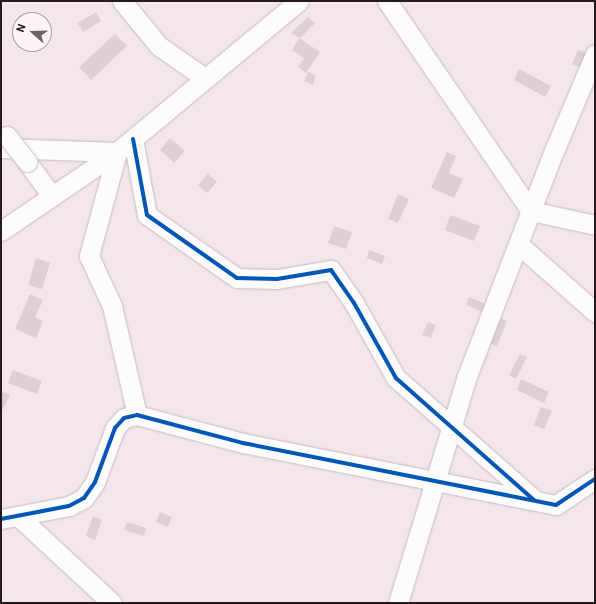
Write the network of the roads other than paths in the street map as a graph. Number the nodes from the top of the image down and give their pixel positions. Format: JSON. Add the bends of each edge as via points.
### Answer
{"nodes":[{"id":1,"x":122,"y":1,"type":"edge"},
{"id":2,"x":299,"y":1,"type":"edge"},
{"id":3,"x":387,"y":1,"type":"edge"},
{"id":4,"x":595,"y":54,"type":"edge"},
{"id":5,"x":205,"y":78,"type":"junction"},
{"id":6,"x":3,"y":137,"type":"edge"},
{"id":7,"x":133,"y":139,"type":"junction"},
{"id":8,"x":117,"y":152,"type":"junction"},
{"id":9,"x":52,"y":196,"type":"junction"},
{"id":10,"x":530,"y":212,"type":"junction"},
{"id":11,"x":595,"y":225,"type":"edge"},
{"id":12,"x":1,"y":231,"type":"edge"},
{"id":13,"x":518,"y":244,"type":"junction"},
{"id":14,"x":595,"y":312,"type":"edge"},
{"id":15,"x":136,"y":415,"type":"junction"},
{"id":16,"x":452,"y":427,"type":"junction"},
{"id":17,"x":595,"y":479,"type":"edge"},
{"id":18,"x":436,"y":480,"type":"junction"},
{"id":19,"x":536,"y":501,"type":"junction"},
{"id":20,"x":9,"y":517,"type":"edge"},
{"id":21,"x":112,"y":603,"type":"edge"},
{"id":22,"x":398,"y":603,"type":"edge"}],
"edges":[{"from":1,"to":5,"type":"street","via":[[159,46]]},
{"from":2,"to":5,"type":"street"},
{"from":3,"to":10,"type":"street"},
{"from":4,"to":10,"type":"street"},
{"from":5,"to":7,"type":"street"},
{"from":6,"to":8,"type":"street"},
{"from":6,"to":9,"type":"street","bridge":true,"via":[[27,162]]},
{"from":7,"to":8,"type":"street"},
{"from":7,"to":16,"type":"street","via":[[147,215],[237,278],[277,279],[331,270],[354,304],[396,378]]},
{"from":8,"to":9,"type":"street"},
{"from":8,"to":15,"type":"street","via":[[89,256],[112,306]]},
{"from":9,"to":12,"type":"street"},
{"from":10,"to":11,"type":"street"},
{"from":10,"to":13,"type":"street"},
{"from":13,"to":14,"type":"street"},
{"from":13,"to":16,"type":"street","via":[[467,376]]},
{"from":15,"to":18,"type":"street","via":[[243,443]]},
{"from":15,"to":20,"type":"street","via":[[124,418],[115,428],[95,482],[84,498],[69,506]]},
{"from":16,"to":18,"type":"street"},
{"from":16,"to":19,"type":"street"},
{"from":17,"to":19,"type":"street","via":[[556,505]]},
{"from":18,"to":19,"type":"street"},
{"from":18,"to":22,"type":"street"},
{"from":20,"to":21,"type":"street"}]}
